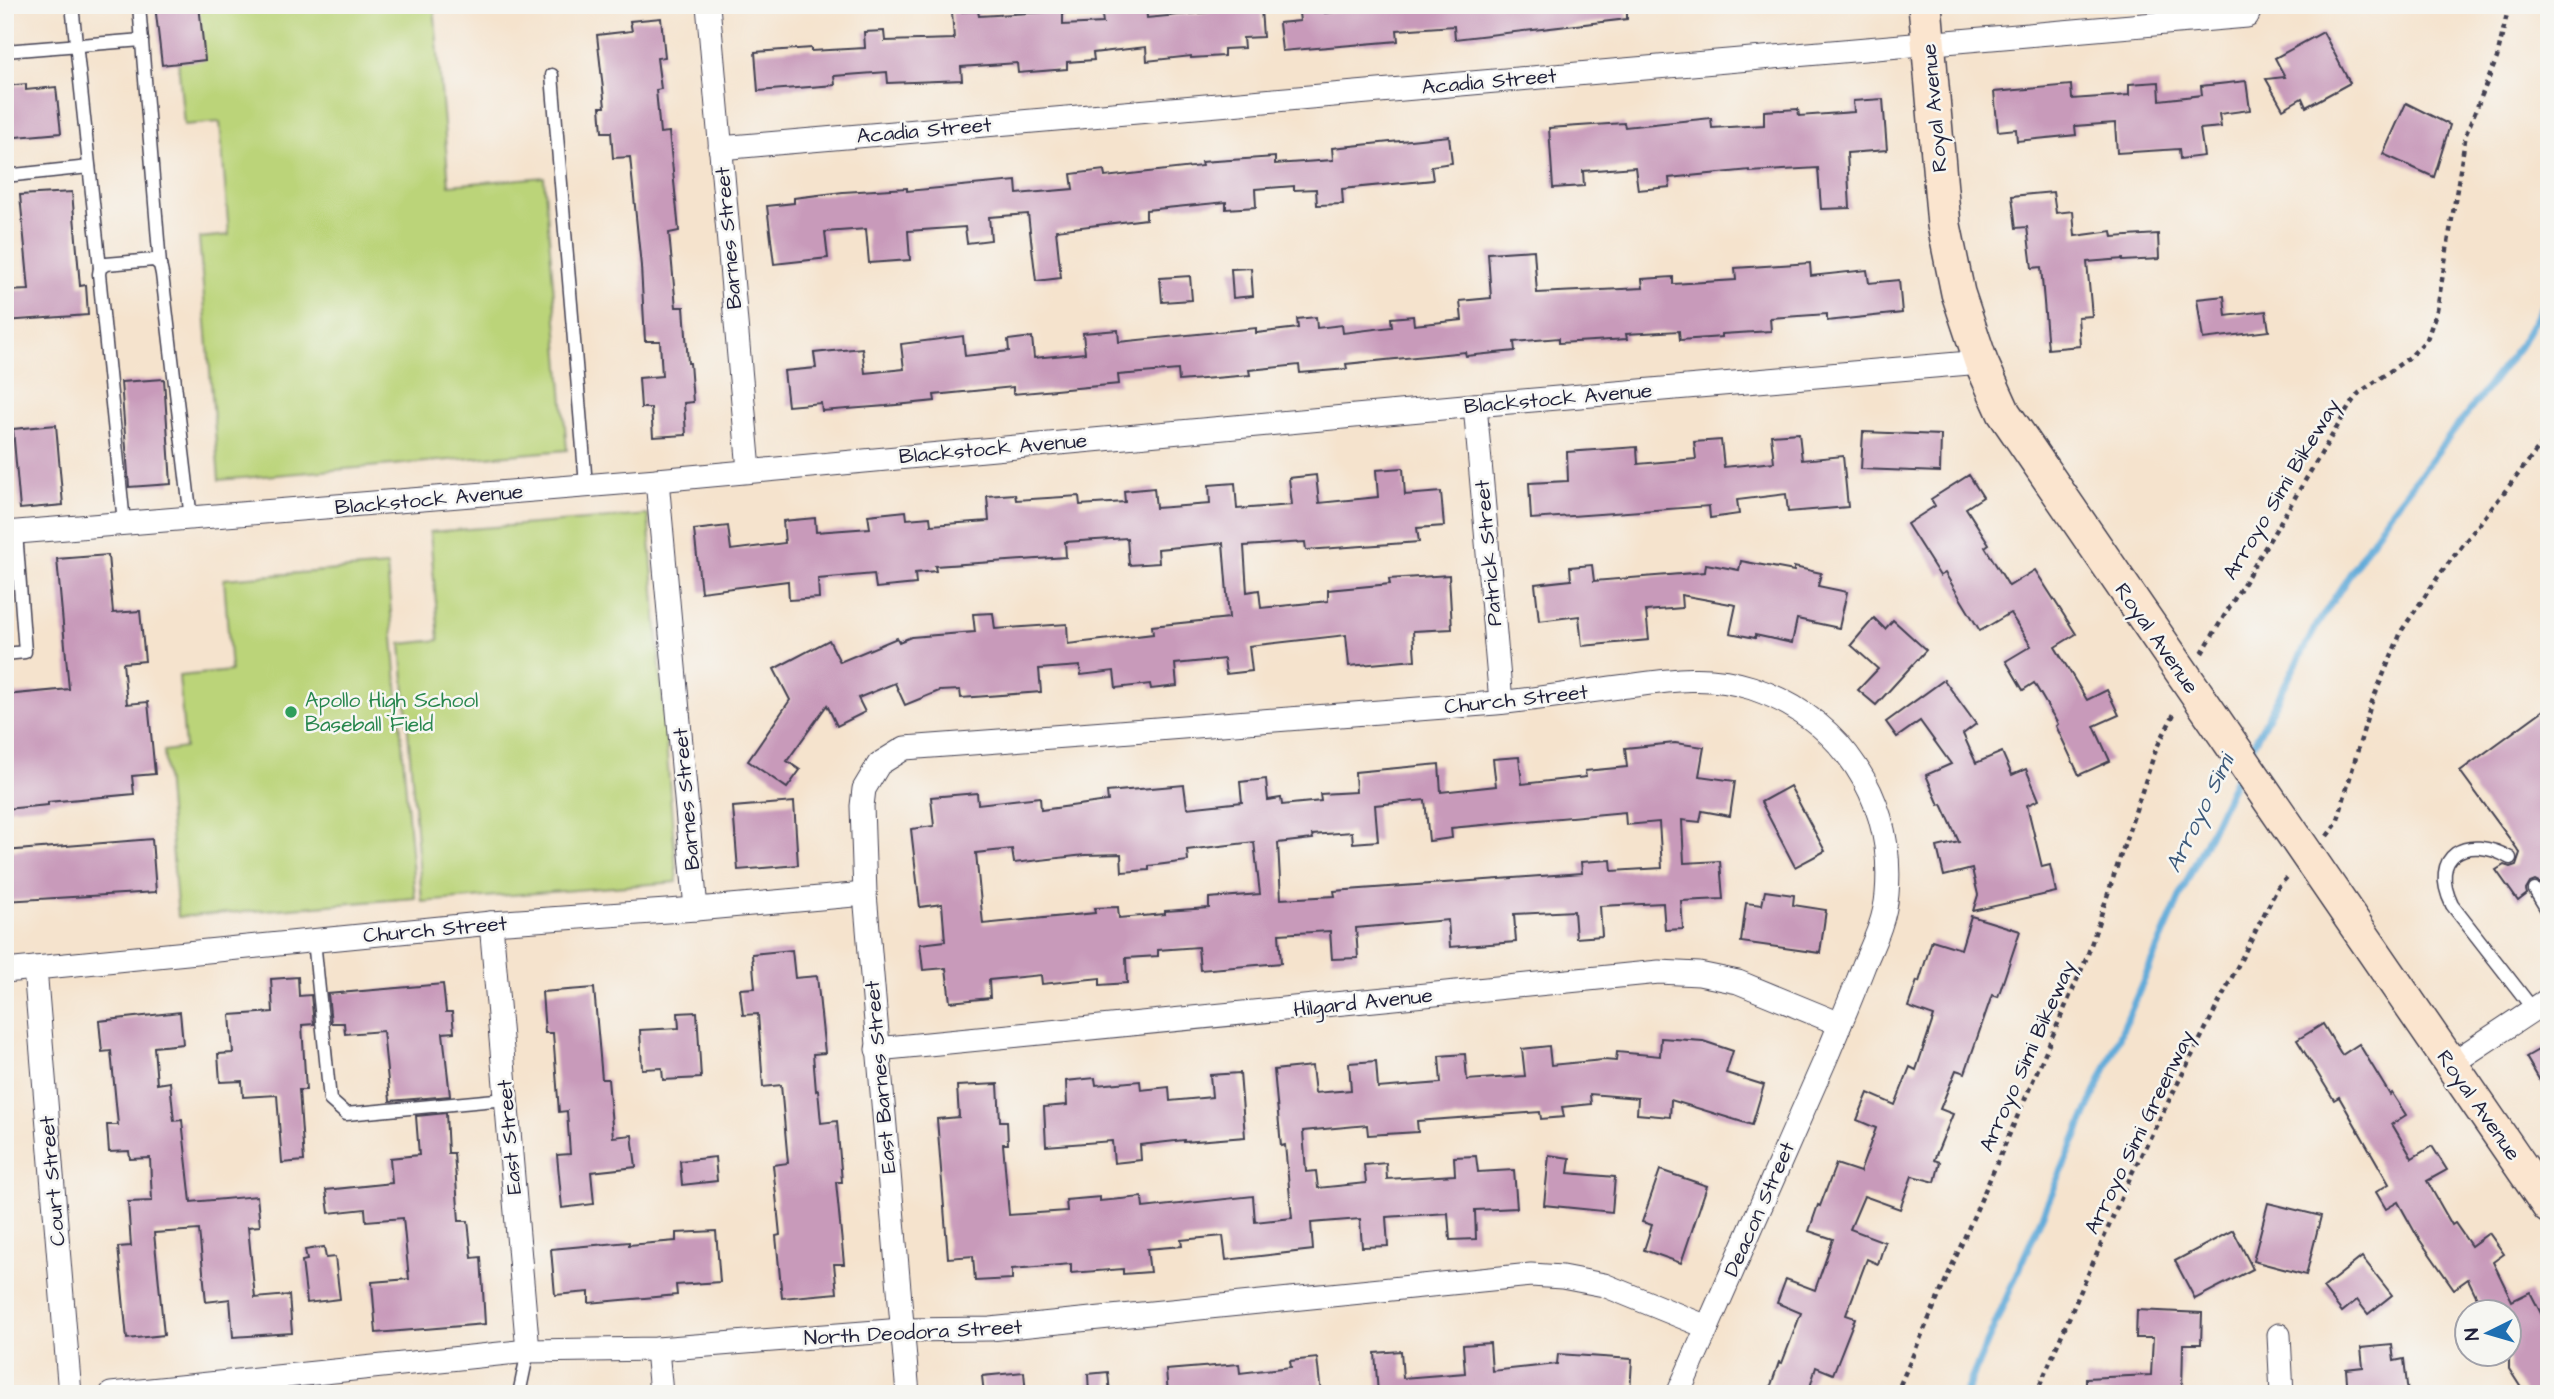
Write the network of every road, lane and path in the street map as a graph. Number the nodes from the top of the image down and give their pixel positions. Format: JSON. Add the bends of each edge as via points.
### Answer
{"nodes":[{"id":1,"x":72,"y":5,"type":"edge"},
{"id":2,"x":139,"y":5,"type":"edge"},
{"id":3,"x":708,"y":5,"type":"edge"},
{"id":4,"x":1925,"y":5,"type":"edge"},
{"id":5,"x":2252,"y":5,"type":"edge"},
{"id":6,"x":2509,"y":5,"type":"edge"},
{"id":7,"x":142,"y":40,"type":"junction"},
{"id":8,"x":1928,"y":43,"type":"junction"},
{"id":9,"x":76,"y":46,"type":"junction"},
{"id":10,"x":5,"y":51,"type":"edge"},
{"id":11,"x":552,"y":75,"type":"dead end"},
{"id":12,"x":720,"y":148,"type":"junction"},
{"id":13,"x":89,"y":167,"type":"junction"},
{"id":14,"x":5,"y":176,"type":"edge"},
{"id":15,"x":160,"y":265,"type":"junction"},
{"id":16,"x":100,"y":268,"type":"junction"},
{"id":17,"x":1981,"y":362,"type":"junction"},
{"id":18,"x":1475,"y":405,"type":"junction"},
{"id":19,"x":2549,"y":435,"type":"edge"},
{"id":20,"x":749,"y":470,"type":"junction"},
{"id":21,"x":657,"y":480,"type":"junction"},
{"id":22,"x":586,"y":485,"type":"junction"},
{"id":23,"x":191,"y":519,"type":"junction"},
{"id":24,"x":124,"y":523,"type":"junction"},
{"id":25,"x":11,"y":533,"type":"edge"},
{"id":26,"x":2203,"y":648,"type":"dead end"},
{"id":27,"x":5,"y":654,"type":"edge"},
{"id":28,"x":1502,"y":702,"type":"junction"},
{"id":29,"x":2169,"y":725,"type":"dead end"},
{"id":30,"x":879,"y":764,"type":"joint"},
{"id":31,"x":2334,"y":829,"type":"dead end"},
{"id":32,"x":2510,"y":858,"type":"dead end"},
{"id":33,"x":2278,"y":887,"type":"dead end"},
{"id":34,"x":2535,"y":890,"type":"dead end"},
{"id":35,"x":865,"y":894,"type":"junction"},
{"id":36,"x":696,"y":909,"type":"junction"},
{"id":37,"x":2549,"y":913,"type":"edge"},
{"id":38,"x":491,"y":923,"type":"junction"},
{"id":39,"x":314,"y":940,"type":"junction"},
{"id":40,"x":35,"y":968,"type":"junction"},
{"id":41,"x":5,"y":971,"type":"edge"},
{"id":42,"x":2541,"y":1004,"type":"edge"},
{"id":43,"x":1840,"y":1024,"type":"junction"},
{"id":44,"x":877,"y":1049,"type":"junction"},
{"id":45,"x":2451,"y":1064,"type":"junction"},
{"id":46,"x":506,"y":1099,"type":"junction"},
{"id":47,"x":2549,"y":1207,"type":"edge"},
{"id":48,"x":1707,"y":1327,"type":"junction"},
{"id":49,"x":902,"y":1330,"type":"junction"},
{"id":50,"x":2279,"y":1335,"type":"dead end"},
{"id":51,"x":657,"y":1349,"type":"junction"},
{"id":52,"x":528,"y":1351,"type":"junction"},
{"id":53,"x":70,"y":1394,"type":"edge"},
{"id":54,"x":111,"y":1394,"type":"edge"},
{"id":55,"x":519,"y":1394,"type":"edge"},
{"id":56,"x":661,"y":1394,"type":"edge"},
{"id":57,"x":908,"y":1394,"type":"edge"},
{"id":58,"x":1678,"y":1394,"type":"edge"},
{"id":59,"x":1896,"y":1394,"type":"edge"},
{"id":60,"x":2036,"y":1394,"type":"edge"},
{"id":61,"x":2282,"y":1394,"type":"edge"}],
"edges":[{"from":1,"to":9,"type":"lane"},
{"from":2,"to":7,"type":"lane"},
{"from":3,"to":12,"type":"street","name":"Barnes Street"},
{"from":4,"to":8,"type":"main road","name":"Royal Avenue"},
{"from":5,"to":8,"type":"street","name":"Acadia Street","via":[[2247,16]]},
{"from":6,"to":26,"type":"path","name":"Arroyo Simi Bikeway","via":[[2497,58],[2466,134],[2437,310],[2427,340],[2352,402]]},
{"from":7,"to":9,"type":"lane"},
{"from":7,"to":15,"type":"lane"},
{"from":8,"to":12,"type":"street","name":"Acadia Street"},
{"from":8,"to":17,"type":"main road","name":"Royal Avenue","via":[[1944,225],[1958,293]]},
{"from":9,"to":10,"type":"lane"},
{"from":9,"to":13,"type":"lane"},
{"from":11,"to":22,"type":"lane"},
{"from":12,"to":20,"type":"street","name":"Barnes Street"},
{"from":13,"to":14,"type":"lane"},
{"from":13,"to":16,"type":"lane"},
{"from":15,"to":16,"type":"lane","via":[[154,260]]},
{"from":15,"to":23,"type":"lane"},
{"from":16,"to":24,"type":"lane"},
{"from":17,"to":18,"type":"street","name":"Blackstock Avenue"},
{"from":17,"to":45,"type":"main road","name":"Royal Avenue","via":[[2004,413],[2031,455]]},
{"from":18,"to":20,"type":"street","name":"Blackstock Avenue"},
{"from":18,"to":28,"type":"street","name":"Patrick Street"},
{"from":19,"to":31,"type":"path","via":[[2402,630],[2371,704]]},
{"from":20,"to":21,"type":"street","name":"Blackstock Avenue"},
{"from":21,"to":22,"type":"street","name":"Blackstock Avenue"},
{"from":21,"to":36,"type":"street","name":"Barnes Street"},
{"from":22,"to":23,"type":"street","name":"Blackstock Avenue"},
{"from":23,"to":24,"type":"street","name":"Blackstock Avenue"},
{"from":24,"to":25,"type":"street","name":"Blackstock Avenue"},
{"from":25,"to":27,"type":"lane","via":[[25,652]]},
{"from":28,"to":30,"type":"street","name":"Church Street","via":[[905,748]]},
{"from":28,"to":43,"type":"street","name":"Church Street","via":[[1681,679],[1718,680],[1777,698],[1838,741],[1856,763],[1872,796],[1884,832],[1888,866],[1884,917]]},
{"from":29,"to":59,"type":"path","name":"Arroyo Simi Bikeway","via":[[2156,749],[2087,957]]},
{"from":30,"to":35,"type":"street","name":"East Barnes Street","via":[[864,789],[862,806]]},
{"from":32,"to":42,"type":"lane","via":[[2482,847],[2466,847],[2445,865],[2443,878],[2452,905]]},
{"from":33,"to":60,"type":"path","name":"Arroyo Simi Greenway","via":[[2132,1173]]},
{"from":34,"to":37,"type":"lane"},
{"from":35,"to":36,"type":"street","name":"Church Street"},
{"from":35,"to":44,"type":"street","name":"East Barnes Street"},
{"from":36,"to":38,"type":"street","name":"Church Street"},
{"from":38,"to":39,"type":"street","name":"Church Street"},
{"from":38,"to":46,"type":"street","name":"East Street"},
{"from":39,"to":40,"type":"street","name":"Church Street"},
{"from":39,"to":46,"type":"lane","via":[[330,1100],[346,1115]]},
{"from":40,"to":41,"type":"street","name":"Church Street"},
{"from":40,"to":53,"type":"street","name":"Court Street"},
{"from":42,"to":45,"type":"street"},
{"from":43,"to":44,"type":"street","name":"Hilgard Avenue","via":[[1738,982],[1659,972]]},
{"from":43,"to":48,"type":"street","name":"Deacon Street"},
{"from":44,"to":49,"type":"street","name":"East Barnes Street"},
{"from":45,"to":47,"type":"main road","name":"Royal Avenue"},
{"from":46,"to":52,"type":"street","name":"East Street"},
{"from":48,"to":49,"type":"street","name":"North Deodora Street","via":[[1604,1285],[1531,1275],[990,1329]]},
{"from":48,"to":58,"type":"street","name":"Deacon Street"},
{"from":49,"to":51,"type":"street","name":"North Deodora Street"},
{"from":49,"to":57,"type":"street","name":"East Barnes Street"},
{"from":50,"to":61,"type":"street"},
{"from":51,"to":52,"type":"street","name":"North Deodora Street"},
{"from":51,"to":56,"type":"street"},
{"from":52,"to":54,"type":"street","name":"North Deodora Street"},
{"from":52,"to":55,"type":"lane"}]}
